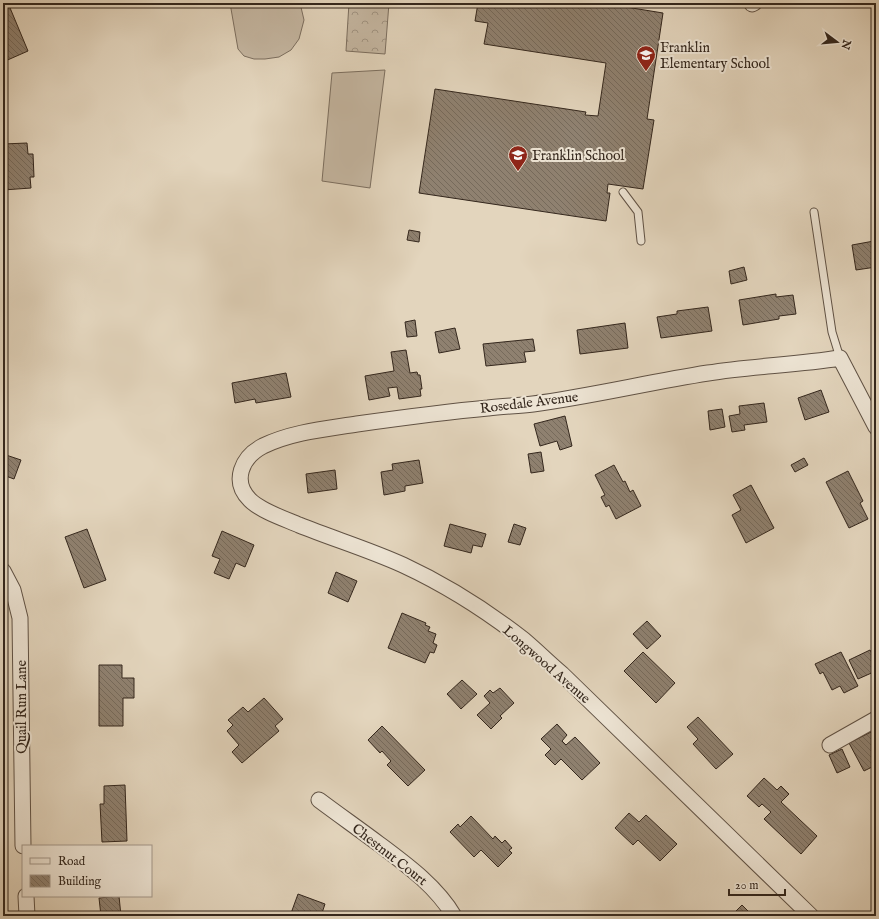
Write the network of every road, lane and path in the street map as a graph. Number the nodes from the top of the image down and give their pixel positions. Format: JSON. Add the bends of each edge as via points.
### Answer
{"nodes":[{"id":1,"x":623,"y":192,"type":"dead end"},
{"id":2,"x":814,"y":212,"type":"dead end"},
{"id":3,"x":641,"y":241,"type":"dead end"},
{"id":4,"x":840,"y":358,"type":"junction"},
{"id":5,"x":876,"y":427,"type":"edge"},
{"id":6,"x":240,"y":480,"type":"joint"},
{"id":7,"x":3,"y":572,"type":"edge"},
{"id":8,"x":876,"y":719,"type":"edge"},
{"id":9,"x":830,"y":745,"type":"dead end"},
{"id":10,"x":319,"y":800,"type":"dead end"},
{"id":11,"x":23,"y":845,"type":"edge"},
{"id":12,"x":26,"y":897,"type":"edge"},
{"id":13,"x":27,"y":916,"type":"edge"},
{"id":14,"x":454,"y":916,"type":"edge"},
{"id":15,"x":811,"y":916,"type":"edge"}],
"edges":[{"from":1,"to":3,"type":"lane","via":[[638,212]]},
{"from":2,"to":4,"type":"lane","via":[[832,332]]},
{"from":4,"to":5,"type":"street"},
{"from":4,"to":6,"type":"street","name":"Rosedale Avenue","via":[[712,372],[534,404],[452,412],[314,431],[281,439],[262,447],[244,462],[240,470]]},
{"from":6,"to":15,"type":"street","name":"Longwood Avenue","via":[[243,492],[260,507],[420,573],[480,608],[524,640]]},
{"from":7,"to":11,"type":"street","name":"Quail Run Lane","via":[[13,590],[20,618]]},
{"from":8,"to":9,"type":"street"},
{"from":10,"to":14,"type":"street","name":"Chestnut Court","via":[[403,862],[432,887]]},
{"from":12,"to":13,"type":"street"}]}
